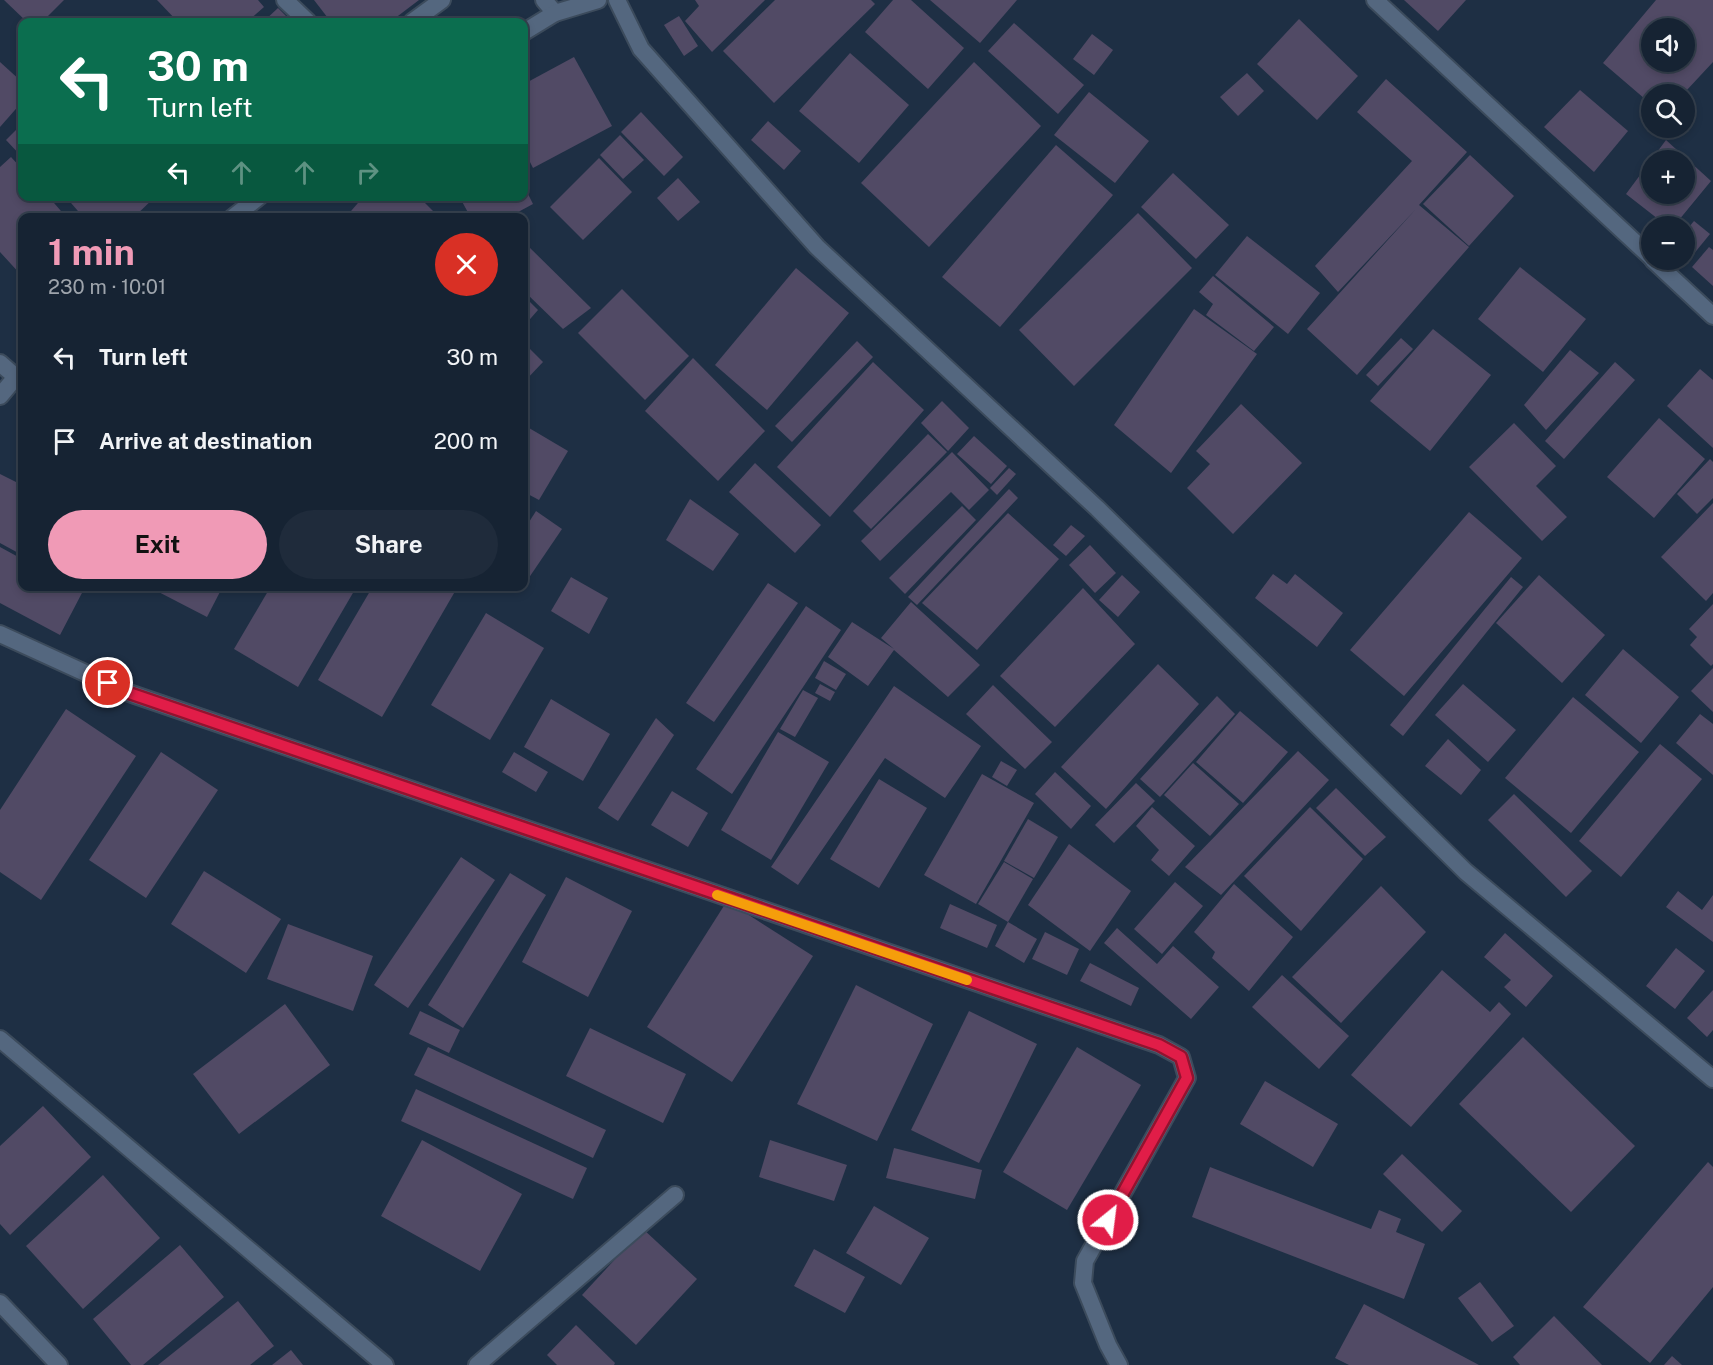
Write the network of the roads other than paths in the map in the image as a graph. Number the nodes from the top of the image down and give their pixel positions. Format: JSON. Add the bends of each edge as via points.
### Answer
{"nodes":[{"id":1,"x":442,"y":0,"type":"edge"},
{"id":2,"x":598,"y":0,"type":"edge"},
{"id":3,"x":617,"y":0,"type":"edge"},
{"id":4,"x":1375,"y":0,"type":"edge"},
{"id":5,"x":287,"y":1,"type":"edge"},
{"id":6,"x":550,"y":7,"type":"edge"},
{"id":7,"x":304,"y":18,"type":"edge"},
{"id":8,"x":417,"y":18,"type":"edge"},
{"id":9,"x":528,"y":28,"type":"edge"},
{"id":10,"x":254,"y":201,"type":"edge"},
{"id":11,"x":238,"y":213,"type":"edge"},
{"id":12,"x":1641,"y":249,"type":"edge"},
{"id":13,"x":1664,"y":270,"type":"edge"},
{"id":14,"x":1713,"y":316,"type":"edge"},
{"id":15,"x":0,"y":363,"type":"edge"},
{"id":16,"x":18,"y":374,"type":"edge"},
{"id":17,"x":18,"y":376,"type":"edge"},
{"id":18,"x":0,"y":396,"type":"edge"},
{"id":19,"x":0,"y":634,"type":"edge"},
{"id":20,"x":0,"y":1039,"type":"edge"},
{"id":21,"x":1713,"y":1079,"type":"edge"},
{"id":22,"x":675,"y":1195,"type":"dead end"},
{"id":23,"x":0,"y":1303,"type":"edge"},
{"id":24,"x":59,"y":1365,"type":"edge"},
{"id":25,"x":385,"y":1365,"type":"edge"},
{"id":26,"x":477,"y":1365,"type":"edge"},
{"id":27,"x":1119,"y":1365,"type":"edge"}],
"edges":[{"from":1,"to":8,"type":"street"},
{"from":2,"to":6,"type":"street"},
{"from":3,"to":21,"type":"street","via":[[641,49],[817,247],[1097,508],[1466,872]]},
{"from":4,"to":12,"type":"street"},
{"from":5,"to":7,"type":"street"},
{"from":6,"to":9,"type":"street"},
{"from":10,"to":11,"type":"street"},
{"from":13,"to":14,"type":"street"},
{"from":15,"to":16,"type":"street"},
{"from":17,"to":18,"type":"street"},
{"from":19,"to":27,"type":"street","via":[[129,693],[1148,1041],[1181,1057],[1187,1078],[1085,1261],[1083,1283]]},
{"from":20,"to":25,"type":"street"},
{"from":22,"to":26,"type":"street"},
{"from":23,"to":24,"type":"street"}]}
